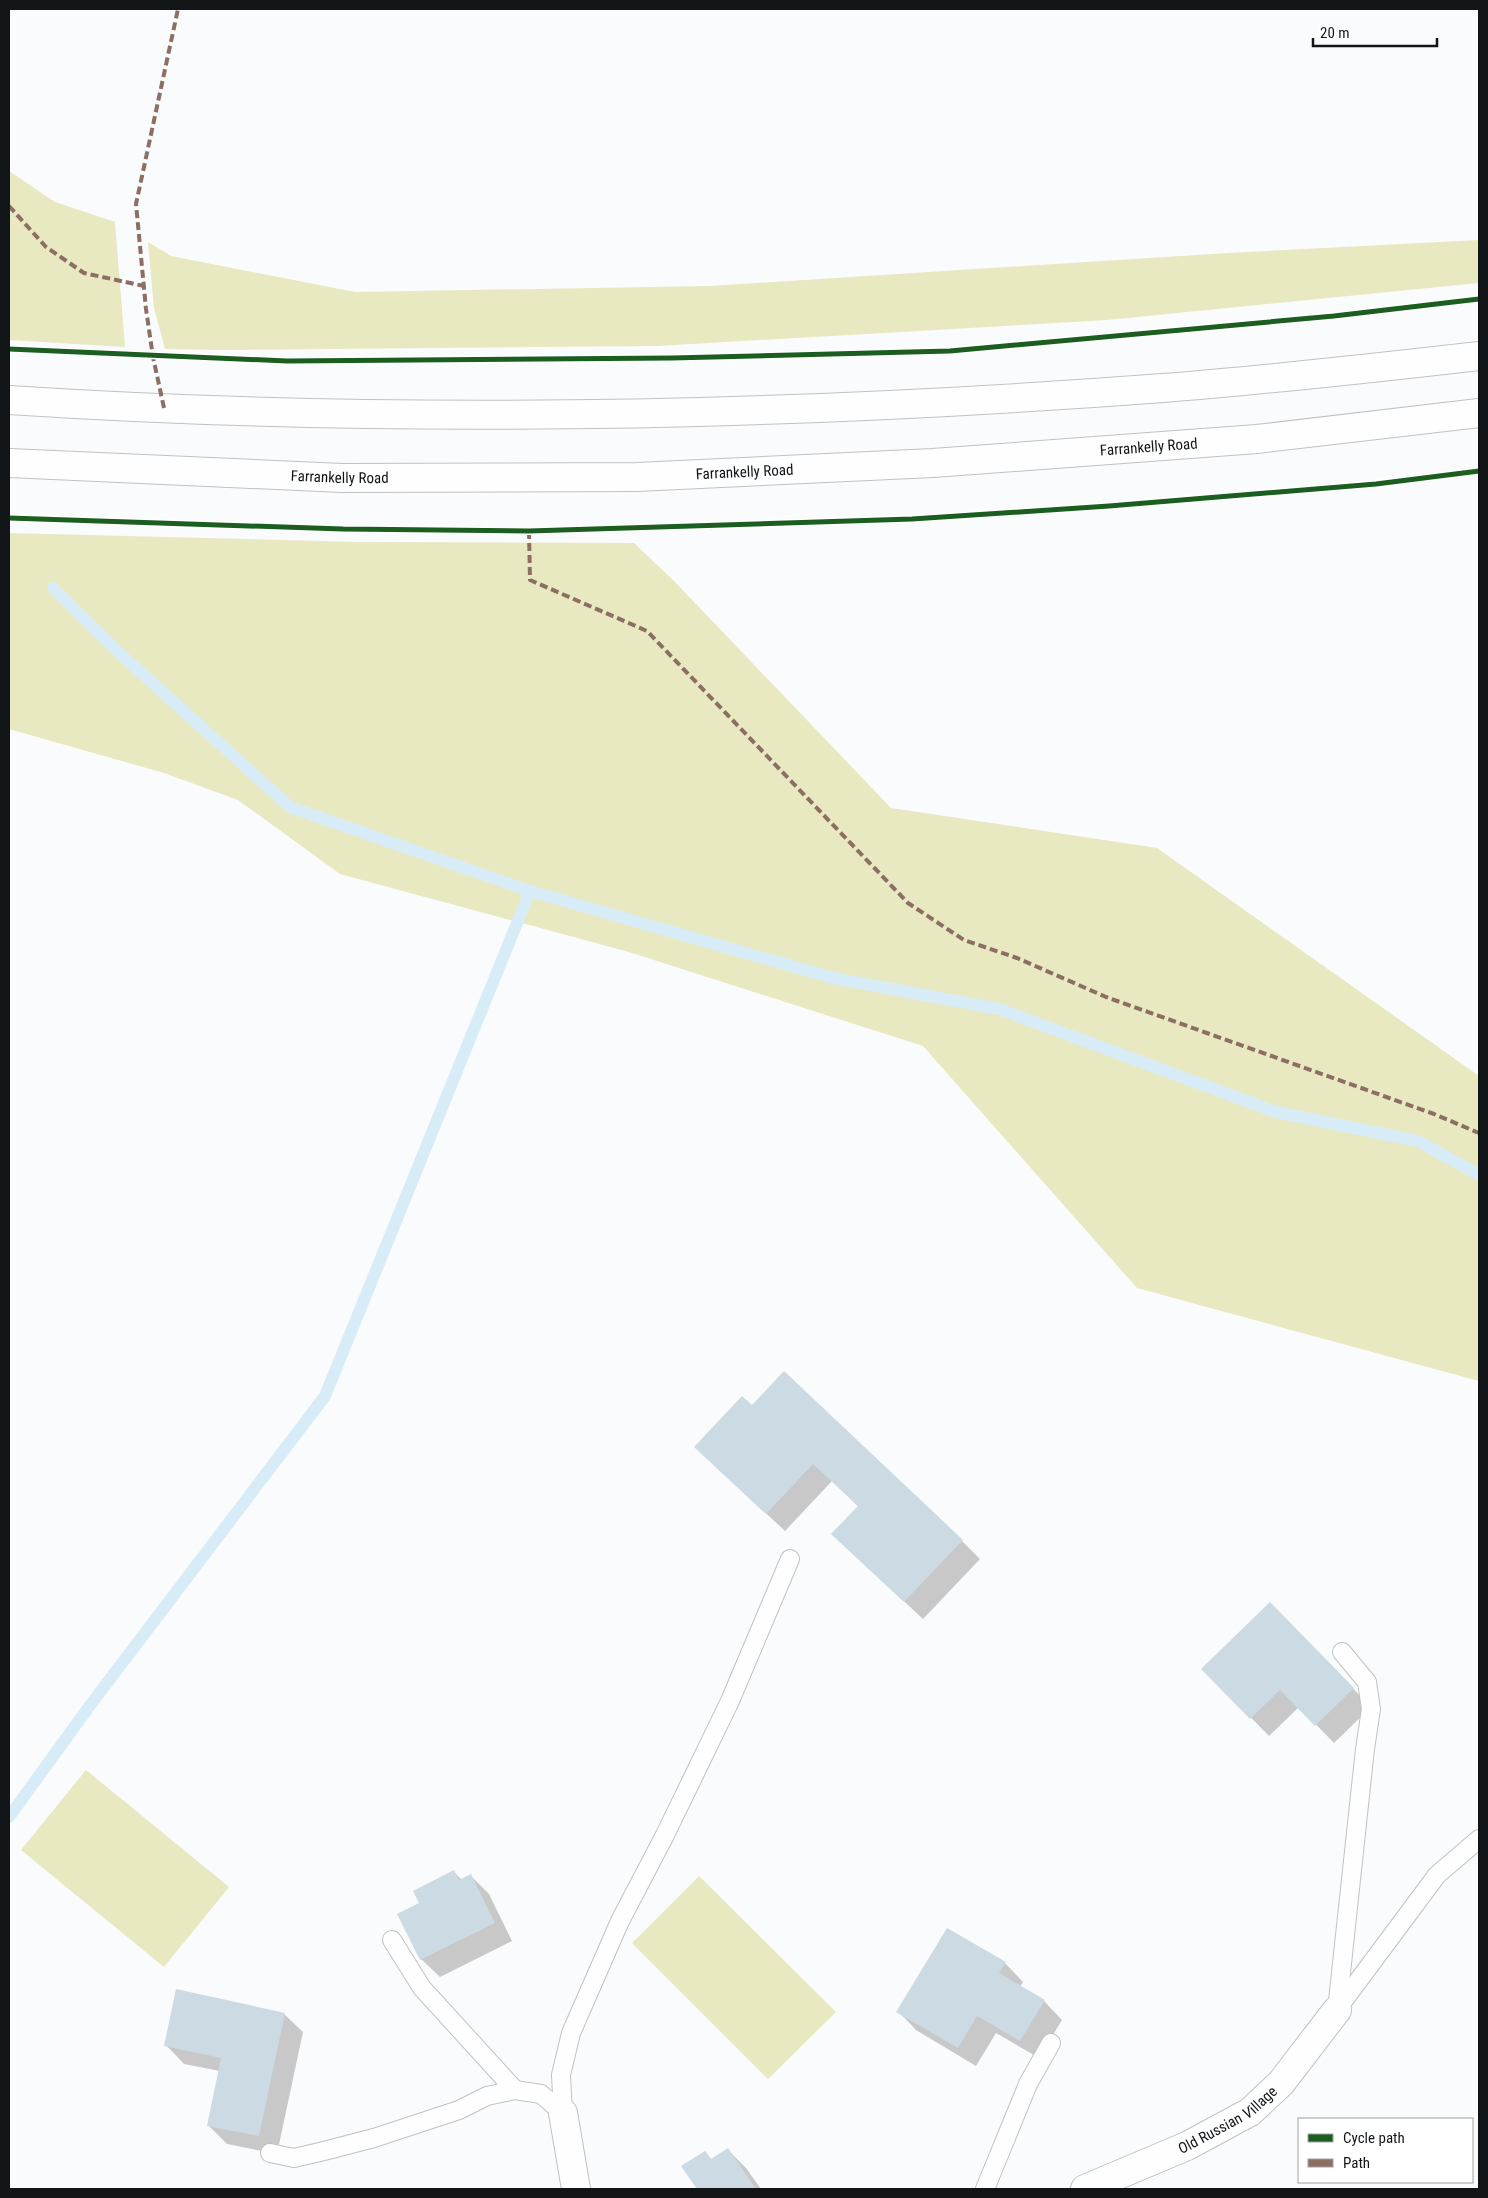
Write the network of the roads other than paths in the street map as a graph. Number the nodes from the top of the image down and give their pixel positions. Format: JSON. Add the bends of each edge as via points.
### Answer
{"nodes":[{"id":1,"x":1479,"y":356,"type":"edge"},
{"id":2,"x":9,"y":400,"type":"edge"},
{"id":3,"x":1479,"y":413,"type":"edge"},
{"id":4,"x":9,"y":463,"type":"edge"},
{"id":5,"x":790,"y":1559,"type":"dead end"},
{"id":6,"x":1342,"y":1652,"type":"dead end"},
{"id":7,"x":1479,"y":1839,"type":"edge"},
{"id":8,"x":392,"y":1940,"type":"dead end"},
{"id":9,"x":1337,"y":2010,"type":"junction"},
{"id":10,"x":1051,"y":2043,"type":"dead end"},
{"id":11,"x":515,"y":2090,"type":"junction"},
{"id":12,"x":563,"y":2113,"type":"junction"},
{"id":13,"x":270,"y":2153,"type":"dead end"},
{"id":14,"x":576,"y":2189,"type":"edge"},
{"id":15,"x":985,"y":2189,"type":"edge"},
{"id":16,"x":1085,"y":2189,"type":"edge"}],
"edges":[{"from":1,"to":2,"type":"main road","via":[[1162,388],[888,404],[626,413],[341,414]]},
{"from":3,"to":4,"type":"main road","name":"Farrankelly Road","via":[[1257,439],[992,459],[636,477],[342,478]]},
{"from":5,"to":12,"type":"lane","via":[[730,1701],[620,1921],[571,2033],[561,2075]]},
{"from":6,"to":9,"type":"lane","via":[[1367,1682],[1371,1709]]},
{"from":7,"to":9,"type":"lane","via":[[1437,1875]]},
{"from":8,"to":11,"type":"lane","via":[[422,1988]]},
{"from":9,"to":16,"type":"main road","name":"Old Russian Village","via":[[1281,2083],[1250,2112],[1187,2146]]},
{"from":10,"to":15,"type":"lane","via":[[1028,2084]]},
{"from":11,"to":12,"type":"lane","via":[[541,2094]]},
{"from":11,"to":13,"type":"lane","via":[[487,2096],[459,2110],[374,2138],[324,2151],[294,2158]]},
{"from":12,"to":14,"type":"main road"}]}
